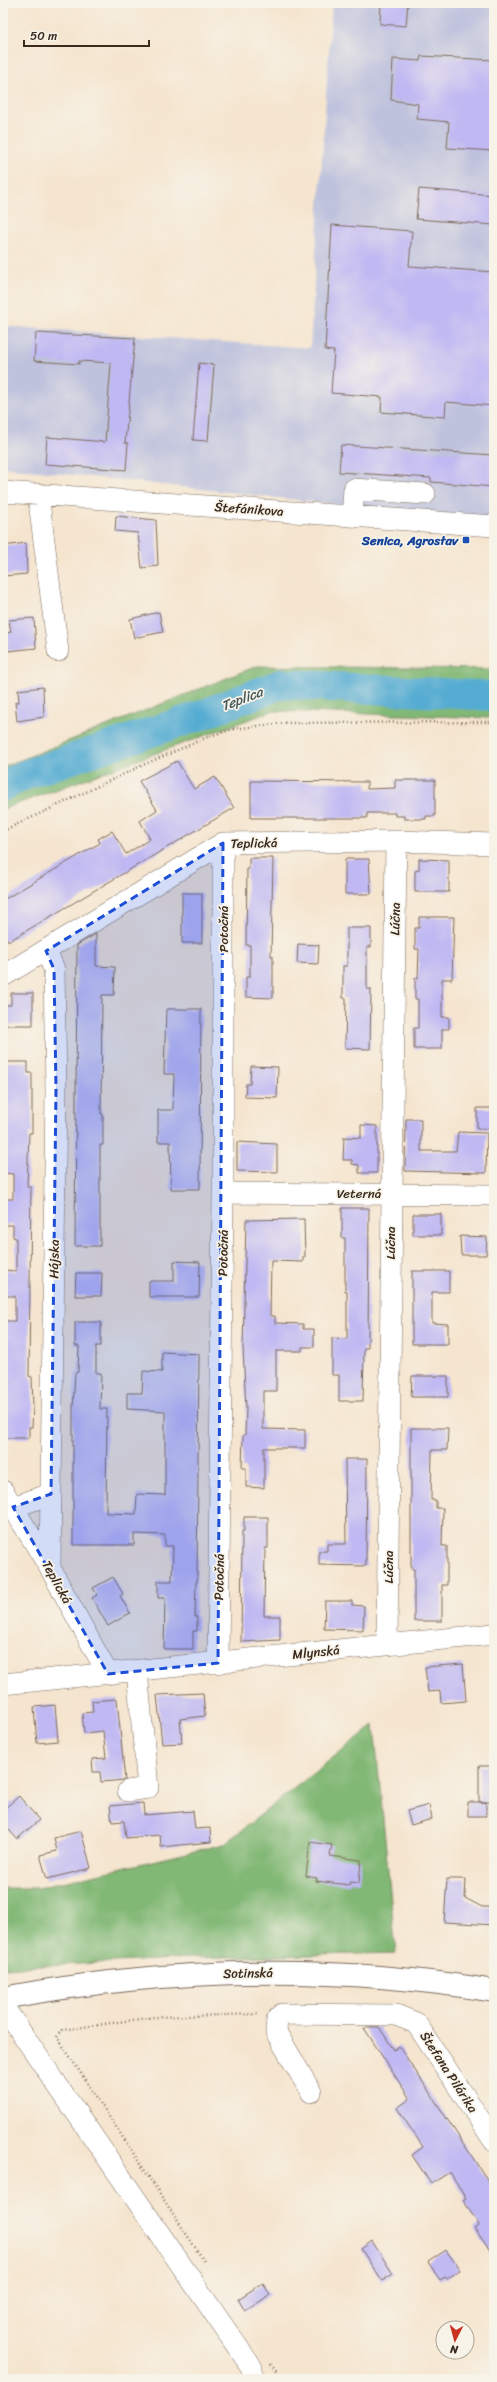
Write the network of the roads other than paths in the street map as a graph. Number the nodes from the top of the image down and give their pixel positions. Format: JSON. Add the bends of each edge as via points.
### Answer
{"nodes":[{"id":1,"x":3,"y":492,"type":"edge"},
{"id":2,"x":38,"y":494,"type":"junction"},
{"id":3,"x":425,"y":494,"type":"dead end"},
{"id":4,"x":352,"y":516,"type":"junction"},
{"id":5,"x":494,"y":526,"type":"edge"},
{"id":6,"x":58,"y":651,"type":"dead end"},
{"id":7,"x":396,"y":841,"type":"junction"},
{"id":8,"x":223,"y":843,"type":"junction"},
{"id":9,"x":494,"y":844,"type":"edge"},
{"id":10,"x":46,"y":951,"type":"junction"},
{"id":11,"x":3,"y":976,"type":"edge"},
{"id":12,"x":223,"y":1193,"type":"junction"},
{"id":13,"x":391,"y":1193,"type":"junction"},
{"id":14,"x":494,"y":1195,"type":"edge"},
{"id":15,"x":51,"y":1494,"type":"junction"},
{"id":16,"x":8,"y":1499,"type":"edge"},
{"id":17,"x":50,"y":1568,"type":"junction"},
{"id":18,"x":494,"y":1634,"type":"edge"},
{"id":19,"x":387,"y":1644,"type":"junction"},
{"id":20,"x":218,"y":1663,"type":"junction"},
{"id":21,"x":137,"y":1671,"type":"junction"},
{"id":22,"x":108,"y":1674,"type":"junction"},
{"id":23,"x":3,"y":1684,"type":"edge"},
{"id":24,"x":128,"y":1790,"type":"dead end"},
{"id":25,"x":494,"y":1990,"type":"edge"},
{"id":26,"x":3,"y":1998,"type":"edge"},
{"id":27,"x":3,"y":2006,"type":"edge"},
{"id":28,"x":311,"y":2092,"type":"dead end"},
{"id":29,"x":494,"y":2141,"type":"edge"},
{"id":30,"x":253,"y":2379,"type":"edge"}],
"edges":[{"from":1,"to":2,"type":"street","name":"Štefánikova"},
{"from":2,"to":4,"type":"street","name":"Štefánikova"},
{"from":2,"to":6,"type":"street"},
{"from":3,"to":4,"type":"street","via":[[354,489]]},
{"from":4,"to":5,"type":"street","name":"Štefánikova"},
{"from":7,"to":8,"type":"street","name":"Teplická"},
{"from":7,"to":9,"type":"street","name":"Teplická"},
{"from":7,"to":13,"type":"street","name":"Lúčna"},
{"from":8,"to":10,"type":"street","name":"Teplická"},
{"from":8,"to":12,"type":"street","name":"Potočná"},
{"from":10,"to":11,"type":"street","name":"Teplická"},
{"from":10,"to":15,"type":"street","name":"Hájska","via":[[54,969],[56,1089]]},
{"from":12,"to":13,"type":"street","name":"Veterná"},
{"from":12,"to":20,"type":"street","name":"Potočná"},
{"from":13,"to":14,"type":"street","name":"Veterná"},
{"from":13,"to":19,"type":"street","name":"Lúčna"},
{"from":15,"to":16,"type":"street"},
{"from":15,"to":17,"type":"street","name":"Hájska"},
{"from":16,"to":17,"type":"street","name":"Teplická"},
{"from":17,"to":22,"type":"street","name":"Teplická"},
{"from":18,"to":19,"type":"street","name":"Mlynská"},
{"from":19,"to":20,"type":"street","name":"Mlynská"},
{"from":20,"to":21,"type":"street","name":"Mlynská"},
{"from":21,"to":22,"type":"street","name":"Mlynská"},
{"from":21,"to":24,"type":"street","via":[[148,1788]]},
{"from":22,"to":23,"type":"street","name":"Mlynská"},
{"from":25,"to":26,"type":"main road","name":"Sotinská","via":[[363,1976],[235,1973],[147,1978]]},
{"from":27,"to":30,"type":"street","via":[[252,2368]]},
{"from":28,"to":29,"type":"street","name":"Štefana Pilárika","via":[[276,2032],[277,2019],[282,2014],[396,2015],[416,2023]]}]}
